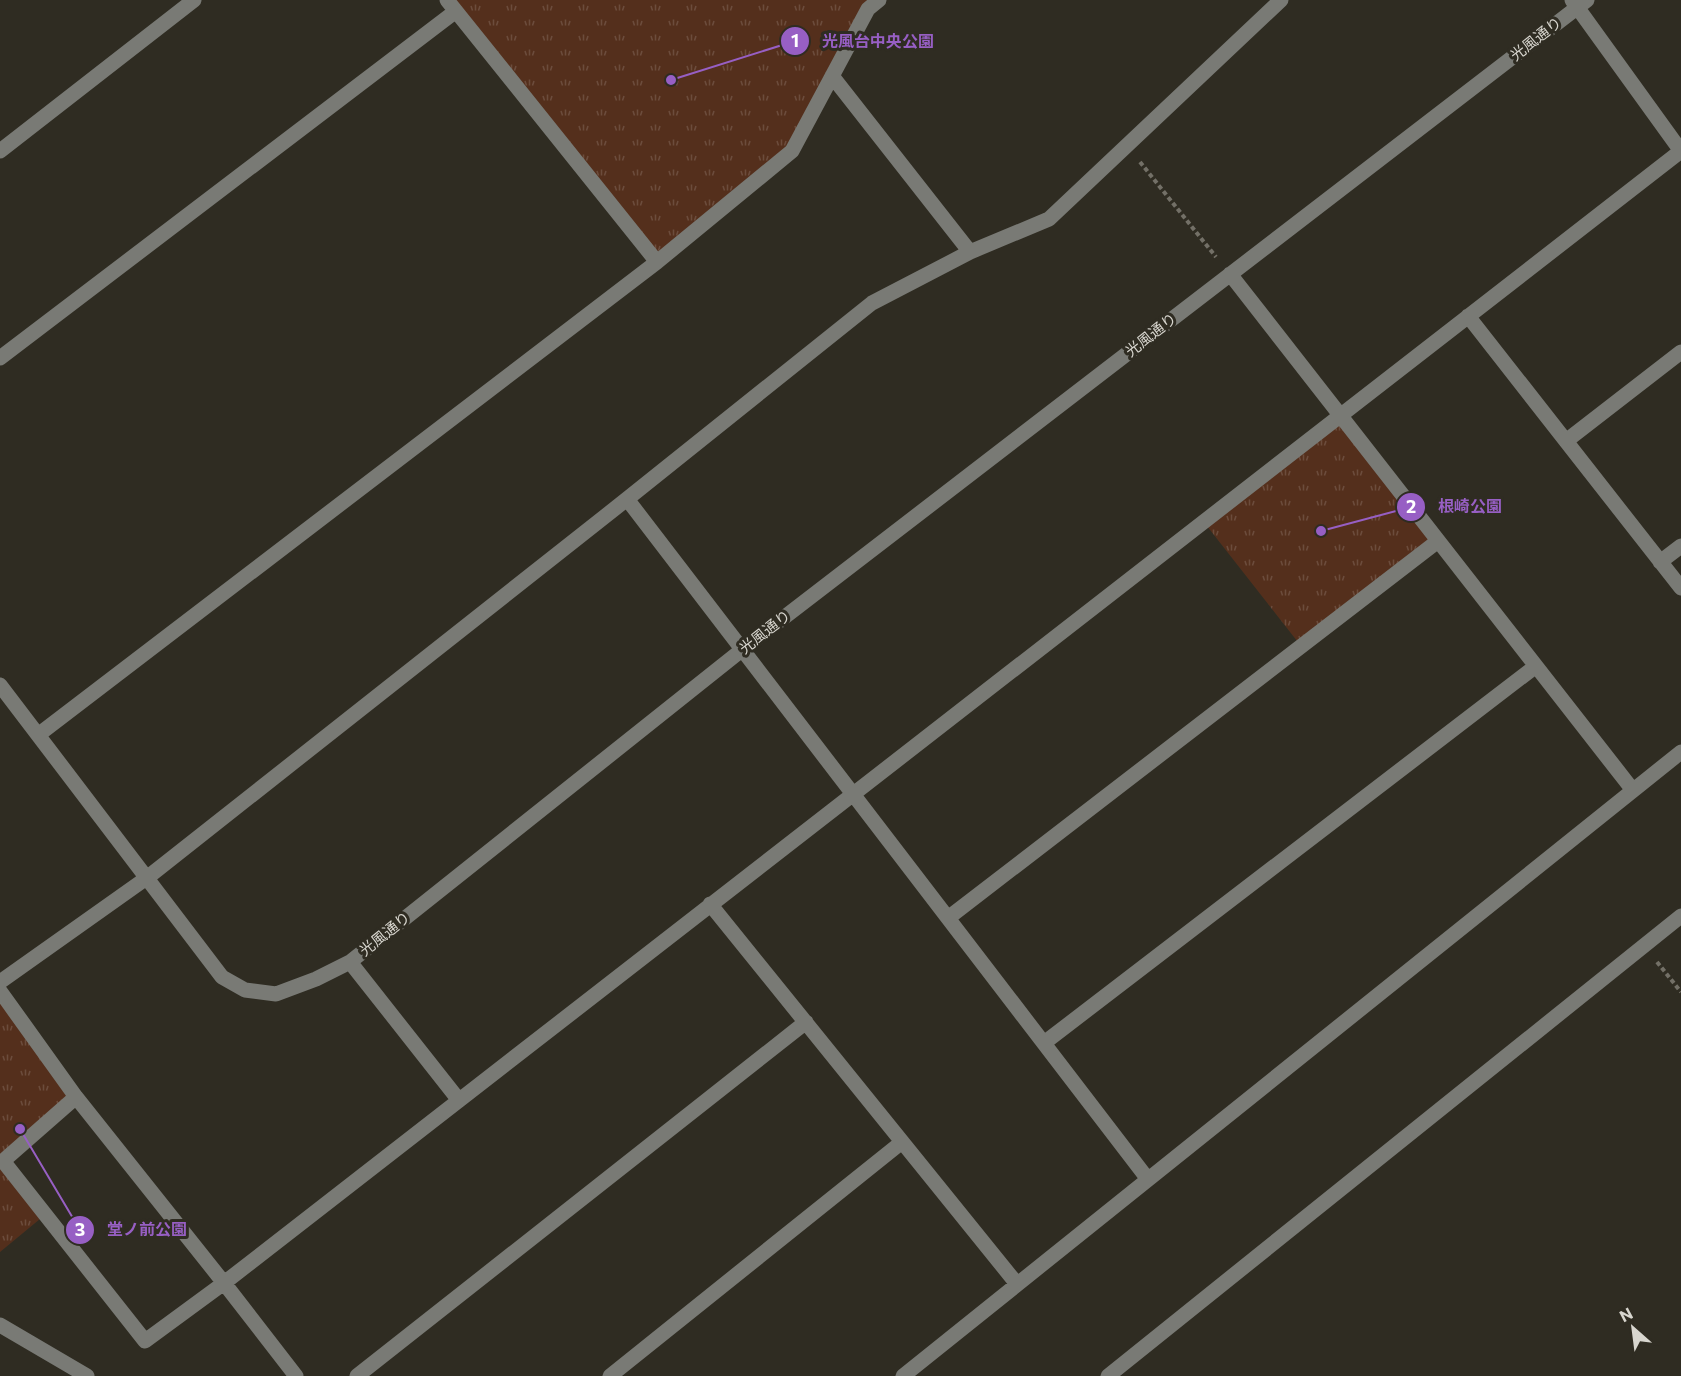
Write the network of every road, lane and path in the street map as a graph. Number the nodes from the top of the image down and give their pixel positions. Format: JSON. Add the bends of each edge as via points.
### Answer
{"nodes":[{"id":1,"x":194,"y":0,"type":"edge"},
{"id":2,"x":879,"y":0,"type":"edge"},
{"id":3,"x":1281,"y":0,"type":"edge"},
{"id":4,"x":1579,"y":2,"type":"edge"},
{"id":5,"x":452,"y":5,"type":"edge"},
{"id":6,"x":832,"y":76,"type":"junction"},
{"id":7,"x":1126,"y":145,"type":"junction"},
{"id":8,"x":0,"y":151,"type":"edge"},
{"id":9,"x":970,"y":252,"type":"junction"},
{"id":10,"x":657,"y":262,"type":"junction"},
{"id":11,"x":1230,"y":274,"type":"junction"},
{"id":12,"x":1468,"y":316,"type":"junction"},
{"id":13,"x":1681,"y":352,"type":"edge"},
{"id":14,"x":0,"y":358,"type":"edge"},
{"id":15,"x":1340,"y":416,"type":"junction"},
{"id":16,"x":1566,"y":441,"type":"junction"},
{"id":17,"x":627,"y":499,"type":"junction"},
{"id":18,"x":1438,"y":541,"type":"junction"},
{"id":19,"x":1681,"y":546,"type":"edge"},
{"id":20,"x":1660,"y":562,"type":"junction"},
{"id":21,"x":1681,"y":588,"type":"edge"},
{"id":22,"x":743,"y":649,"type":"junction"},
{"id":23,"x":1536,"y":666,"type":"junction"},
{"id":24,"x":0,"y":685,"type":"edge"},
{"id":25,"x":39,"y":735,"type":"junction"},
{"id":26,"x":1681,"y":752,"type":"edge"},
{"id":27,"x":1632,"y":789,"type":"junction"},
{"id":28,"x":853,"y":793,"type":"junction"},
{"id":29,"x":148,"y":877,"type":"junction"},
{"id":30,"x":710,"y":904,"type":"junction"},
{"id":31,"x":1681,"y":916,"type":"edge"},
{"id":32,"x":948,"y":918,"type":"junction"},
{"id":33,"x":1644,"y":945,"type":"junction"},
{"id":34,"x":350,"y":962,"type":"junction"},
{"id":35,"x":0,"y":982,"type":"edge"},
{"id":36,"x":0,"y":991,"type":"edge"},
{"id":37,"x":1681,"y":992,"type":"edge"},
{"id":38,"x":806,"y":1022,"type":"junction"},
{"id":39,"x":1044,"y":1043,"type":"junction"},
{"id":40,"x":76,"y":1097,"type":"junction"},
{"id":41,"x":458,"y":1099,"type":"junction"},
{"id":42,"x":902,"y":1142,"type":"junction"},
{"id":43,"x":1148,"y":1178,"type":"junction"},
{"id":44,"x":225,"y":1283,"type":"junction"},
{"id":45,"x":1017,"y":1284,"type":"junction"},
{"id":46,"x":0,"y":1325,"type":"edge"},
{"id":47,"x":87,"y":1376,"type":"edge"},
{"id":48,"x":296,"y":1376,"type":"edge"},
{"id":49,"x":357,"y":1376,"type":"edge"},
{"id":50,"x":610,"y":1376,"type":"edge"},
{"id":51,"x":903,"y":1376,"type":"edge"},
{"id":52,"x":1108,"y":1376,"type":"edge"}],
"edges":[{"from":1,"to":8,"type":"street"},
{"from":2,"to":6,"type":"street","via":[[868,9]]},
{"from":3,"to":7,"type":"street"},
{"from":4,"to":11,"type":"street","name":"光風通り"},
{"from":4,"to":12,"type":"street","via":[[1681,151]]},
{"from":5,"to":10,"type":"street"},
{"from":5,"to":14,"type":"street"},
{"from":6,"to":9,"type":"street"},
{"from":6,"to":10,"type":"street","via":[[792,151]]},
{"from":7,"to":9,"type":"street","via":[[1049,219]]},
{"from":7,"to":11,"type":"path"},
{"from":9,"to":17,"type":"street","via":[[872,303]]},
{"from":10,"to":25,"type":"street"},
{"from":11,"to":15,"type":"street"},
{"from":11,"to":22,"type":"street","name":"光風通り"},
{"from":12,"to":15,"type":"street"},
{"from":12,"to":16,"type":"street"},
{"from":13,"to":16,"type":"street"},
{"from":15,"to":18,"type":"street"},
{"from":15,"to":28,"type":"street"},
{"from":16,"to":20,"type":"street"},
{"from":17,"to":22,"type":"street"},
{"from":17,"to":29,"type":"street"},
{"from":18,"to":23,"type":"street"},
{"from":18,"to":32,"type":"street"},
{"from":19,"to":20,"type":"street"},
{"from":20,"to":21,"type":"street"},
{"from":22,"to":28,"type":"street"},
{"from":22,"to":34,"type":"street","name":"光風通り"},
{"from":23,"to":27,"type":"street"},
{"from":23,"to":39,"type":"street"},
{"from":24,"to":25,"type":"street","name":"光風通り"},
{"from":25,"to":29,"type":"street","name":"光風通り"},
{"from":26,"to":27,"type":"street"},
{"from":27,"to":43,"type":"street"},
{"from":28,"to":30,"type":"street"},
{"from":28,"to":32,"type":"street"},
{"from":29,"to":34,"type":"street","name":"光風通り","via":[[222,977],[245,990],[276,994]]},
{"from":29,"to":35,"type":"street"},
{"from":30,"to":38,"type":"street"},
{"from":30,"to":41,"type":"street"},
{"from":31,"to":33,"type":"street"},
{"from":32,"to":39,"type":"street"},
{"from":33,"to":37,"type":"path"},
{"from":33,"to":52,"type":"street"},
{"from":34,"to":41,"type":"street"},
{"from":36,"to":40,"type":"street"},
{"from":38,"to":42,"type":"street"},
{"from":38,"to":49,"type":"street"},
{"from":39,"to":43,"type":"street"},
{"from":40,"to":44,"type":"street"},
{"from":40,"to":44,"type":"street","via":[[3,1161],[145,1341]]},
{"from":41,"to":44,"type":"street"},
{"from":42,"to":45,"type":"street"},
{"from":42,"to":50,"type":"street"},
{"from":43,"to":45,"type":"street"},
{"from":44,"to":48,"type":"street"},
{"from":45,"to":51,"type":"street"},
{"from":46,"to":47,"type":"street"}]}
